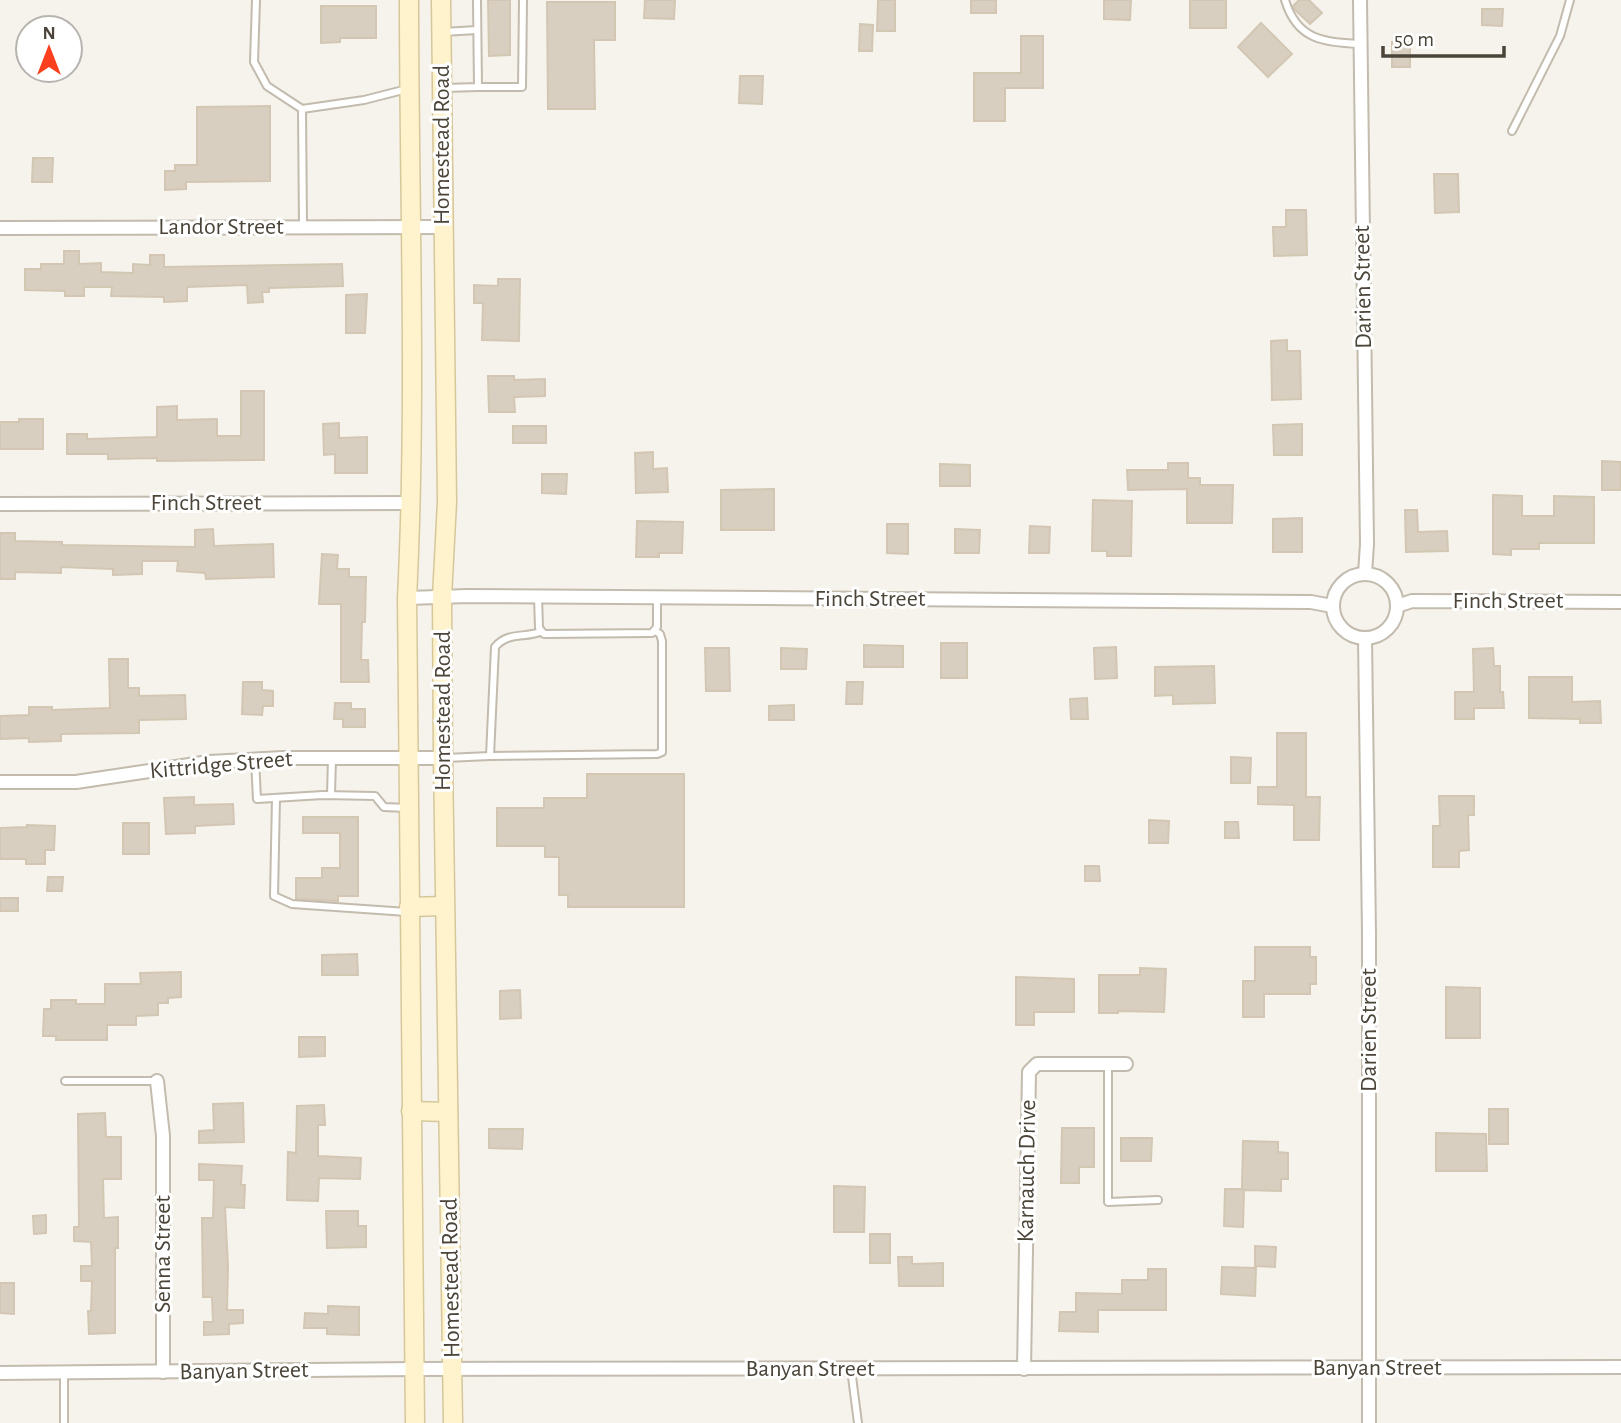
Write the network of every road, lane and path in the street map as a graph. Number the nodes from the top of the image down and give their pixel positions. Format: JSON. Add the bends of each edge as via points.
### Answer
{"nodes":[{"id":1,"x":256,"y":0,"type":"edge"},
{"id":2,"x":409,"y":0,"type":"edge"},
{"id":3,"x":441,"y":0,"type":"edge"},
{"id":4,"x":477,"y":0,"type":"edge"},
{"id":5,"x":523,"y":0,"type":"edge"},
{"id":6,"x":1285,"y":0,"type":"edge"},
{"id":7,"x":1360,"y":0,"type":"edge"},
{"id":8,"x":1570,"y":0,"type":"edge"},
{"id":9,"x":477,"y":30,"type":"junction"},
{"id":10,"x":441,"y":32,"type":"junction"},
{"id":11,"x":1360,"y":44,"type":"junction"},
{"id":12,"x":478,"y":87,"type":"junction"},
{"id":13,"x":442,"y":88,"type":"junction"},
{"id":14,"x":409,"y":89,"type":"junction"},
{"id":15,"x":302,"y":109,"type":"junction"},
{"id":16,"x":1512,"y":131,"type":"dead end"},
{"id":17,"x":303,"y":227,"type":"junction"},
{"id":18,"x":412,"y":227,"type":"junction"},
{"id":19,"x":443,"y":227,"type":"junction"},
{"id":20,"x":0,"y":228,"type":"edge"},
{"id":21,"x":412,"y":503,"type":"junction"},
{"id":22,"x":0,"y":504,"type":"edge"},
{"id":23,"x":1365,"y":574,"type":"junction"},
{"id":24,"x":538,"y":596,"type":"junction"},
{"id":25,"x":442,"y":597,"type":"junction"},
{"id":26,"x":656,"y":597,"type":"junction"},
{"id":27,"x":407,"y":598,"type":"junction"},
{"id":28,"x":1621,"y":602,"type":"edge"},
{"id":29,"x":1332,"y":606,"type":"junction"},
{"id":30,"x":1397,"y":606,"type":"junction"},
{"id":31,"x":655,"y":631,"type":"junction"},
{"id":32,"x":540,"y":632,"type":"junction"},
{"id":33,"x":1365,"y":638,"type":"junction"},
{"id":34,"x":490,"y":756,"type":"junction"},
{"id":35,"x":332,"y":758,"type":"junction"},
{"id":36,"x":408,"y":758,"type":"junction"},
{"id":37,"x":443,"y":758,"type":"junction"},
{"id":38,"x":255,"y":759,"type":"junction"},
{"id":39,"x":0,"y":782,"type":"edge"},
{"id":40,"x":331,"y":795,"type":"junction"},
{"id":41,"x":276,"y":798,"type":"junction"},
{"id":42,"x":408,"y":808,"type":"junction"},
{"id":43,"x":444,"y":906,"type":"junction"},
{"id":44,"x":409,"y":909,"type":"junction"},
{"id":45,"x":1126,"y":1064,"type":"dead end"},
{"id":46,"x":1108,"y":1065,"type":"junction"},
{"id":47,"x":65,"y":1081,"type":"dead end"},
{"id":48,"x":157,"y":1081,"type":"joint"},
{"id":49,"x":411,"y":1111,"type":"junction"},
{"id":50,"x":448,"y":1112,"type":"junction"},
{"id":51,"x":1158,"y":1200,"type":"dead end"},
{"id":52,"x":1370,"y":1367,"type":"junction"},
{"id":53,"x":1621,"y":1367,"type":"edge"},
{"id":54,"x":415,"y":1369,"type":"junction"},
{"id":55,"x":453,"y":1369,"type":"junction"},
{"id":56,"x":852,"y":1369,"type":"junction"},
{"id":57,"x":1024,"y":1369,"type":"junction"},
{"id":58,"x":163,"y":1372,"type":"junction"},
{"id":59,"x":0,"y":1373,"type":"edge"},
{"id":60,"x":64,"y":1373,"type":"junction"},
{"id":61,"x":64,"y":1423,"type":"edge"},
{"id":62,"x":415,"y":1423,"type":"edge"},
{"id":63,"x":453,"y":1423,"type":"edge"},
{"id":64,"x":858,"y":1423,"type":"edge"},
{"id":65,"x":1369,"y":1423,"type":"edge"}],
"edges":[{"from":1,"to":15,"type":"lane","via":[[254,62],[267,86]]},
{"from":2,"to":14,"type":"main road","name":"Homestead Road"},
{"from":3,"to":10,"type":"main road","name":"Homestead Road"},
{"from":4,"to":9,"type":"lane"},
{"from":5,"to":12,"type":"lane","via":[[522,87]]},
{"from":6,"to":11,"type":"lane","via":[[1300,29],[1325,42]]},
{"from":7,"to":11,"type":"street","name":"Darien Street"},
{"from":8,"to":16,"type":"lane","via":[[1560,36]]},
{"from":9,"to":10,"type":"lane"},
{"from":9,"to":12,"type":"lane"},
{"from":10,"to":13,"type":"main road","name":"Homestead Road"},
{"from":11,"to":23,"type":"street","name":"Darien Street"},
{"from":12,"to":13,"type":"lane"},
{"from":13,"to":19,"type":"main road","name":"Homestead Road"},
{"from":14,"to":15,"type":"lane"},
{"from":14,"to":18,"type":"main road","name":"Homestead Road"},
{"from":15,"to":17,"type":"lane"},
{"from":17,"to":18,"type":"street","name":"Landor Street"},
{"from":17,"to":20,"type":"street","name":"Landor Street"},
{"from":18,"to":19,"type":"street","name":"Landor Street"},
{"from":18,"to":21,"type":"main road","name":"Homestead Road"},
{"from":19,"to":25,"type":"main road","name":"Homestead Road","via":[[447,502]]},
{"from":21,"to":22,"type":"street","name":"Finch Street"},
{"from":21,"to":27,"type":"main road","name":"Homestead Road"},
{"from":23,"to":29,"type":"street","via":[[1338,587]]},
{"from":23,"to":30,"type":"street","via":[[1384,580]]},
{"from":24,"to":25,"type":"street","name":"Finch Street"},
{"from":24,"to":26,"type":"street","name":"Finch Street"},
{"from":24,"to":32,"type":"lane"},
{"from":25,"to":27,"type":"street","name":"Finch Street"},
{"from":25,"to":37,"type":"main road","name":"Homestead Road"},
{"from":26,"to":29,"type":"street","name":"Finch Street","via":[[1311,602]]},
{"from":26,"to":31,"type":"lane"},
{"from":27,"to":36,"type":"main road","name":"Homestead Road"},
{"from":28,"to":30,"type":"street","name":"Finch Street","via":[[1412,600]]},
{"from":29,"to":33,"type":"street","via":[[1338,625]]},
{"from":30,"to":33,"type":"street","via":[[1391,625]]},
{"from":31,"to":32,"type":"lane"},
{"from":31,"to":34,"type":"lane","via":[[662,641],[662,752]]},
{"from":32,"to":34,"type":"lane","via":[[511,636],[495,646]]},
{"from":33,"to":52,"type":"street","name":"Darien Street"},
{"from":34,"to":37,"type":"lane"},
{"from":35,"to":36,"type":"street","name":"Kittridge Street"},
{"from":35,"to":38,"type":"street","name":"Kittridge Street"},
{"from":35,"to":40,"type":"lane"},
{"from":36,"to":37,"type":"street","name":"Kittridge Street"},
{"from":36,"to":42,"type":"main road","name":"Homestead Road"},
{"from":37,"to":43,"type":"main road","name":"Homestead Road"},
{"from":38,"to":39,"type":"street","name":"Kittridge Street","via":[[76,782]]},
{"from":38,"to":41,"type":"lane","via":[[257,799]]},
{"from":40,"to":41,"type":"lane"},
{"from":40,"to":42,"type":"lane","via":[[374,796],[384,807]]},
{"from":41,"to":44,"type":"lane","via":[[274,896],[292,904]]},
{"from":42,"to":44,"type":"main road","name":"Homestead Road"},
{"from":43,"to":44,"type":"main road"},
{"from":43,"to":50,"type":"main road","name":"Homestead Road"},
{"from":44,"to":49,"type":"main road","name":"Homestead Road"},
{"from":45,"to":46,"type":"street","name":"Karnauch Drive"},
{"from":46,"to":51,"type":"lane","via":[[1108,1202]]},
{"from":46,"to":57,"type":"street","name":"Karnauch Drive","via":[[1037,1064],[1029,1072]]},
{"from":47,"to":48,"type":"lane"},
{"from":48,"to":58,"type":"street","name":"Senna Street","via":[[163,1136]]},
{"from":49,"to":50,"type":"main road"},
{"from":49,"to":54,"type":"main road","name":"Homestead Road"},
{"from":50,"to":55,"type":"main road","name":"Homestead Road"},
{"from":52,"to":53,"type":"street","name":"Banyan Street"},
{"from":52,"to":57,"type":"street","name":"Banyan Street"},
{"from":52,"to":65,"type":"street","name":"Darien Street"},
{"from":54,"to":55,"type":"street","name":"Banyan Street"},
{"from":54,"to":58,"type":"street","name":"Banyan Street"},
{"from":54,"to":62,"type":"main road","name":"Homestead Road"},
{"from":55,"to":56,"type":"street","name":"Banyan Street"},
{"from":55,"to":63,"type":"main road","name":"Homestead Road"},
{"from":56,"to":57,"type":"street","name":"Banyan Street"},
{"from":56,"to":64,"type":"lane"},
{"from":58,"to":60,"type":"street","name":"Banyan Street"},
{"from":59,"to":60,"type":"street","name":"Banyan Street"},
{"from":60,"to":61,"type":"lane"}]}
